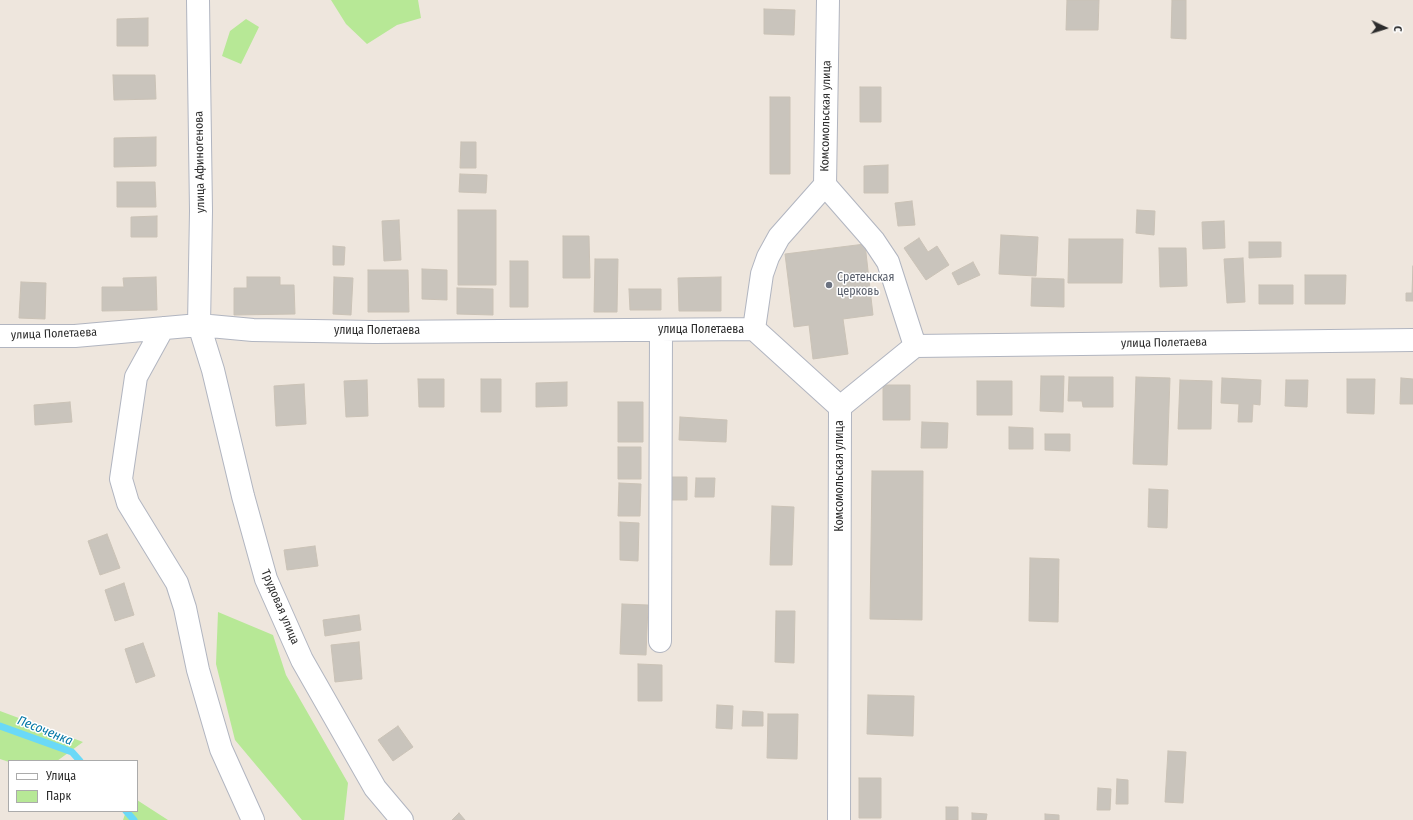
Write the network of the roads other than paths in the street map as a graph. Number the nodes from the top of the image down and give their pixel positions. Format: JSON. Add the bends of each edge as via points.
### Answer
{"nodes":[{"id":1,"x":198,"y":0,"type":"edge"},
{"id":2,"x":828,"y":0,"type":"edge"},
{"id":3,"x":825,"y":185,"type":"junction"},
{"id":4,"x":199,"y":325,"type":"junction"},
{"id":5,"x":163,"y":328,"type":"junction"},
{"id":6,"x":754,"y":329,"type":"junction"},
{"id":7,"x":661,"y":330,"type":"junction"},
{"id":8,"x":0,"y":336,"type":"edge"},
{"id":9,"x":1413,"y":340,"type":"edge"},
{"id":10,"x":915,"y":346,"type":"junction"},
{"id":11,"x":840,"y":407,"type":"junction"},
{"id":12,"x":660,"y":641,"type":"dead end"},
{"id":13,"x":253,"y":820,"type":"edge"},
{"id":14,"x":402,"y":820,"type":"edge"},
{"id":15,"x":839,"y":820,"type":"edge"}],
"edges":[{"from":1,"to":4,"type":"street","name":"улица Афиногенова","via":[[201,210]]},
{"from":2,"to":3,"type":"street","name":"Комсомольская улица"},
{"from":3,"to":6,"type":"street","name":"Комсомольская улица","via":[[779,237],[768,258],[762,274]]},
{"from":3,"to":10,"type":"street","via":[[874,241],[888,262]]},
{"from":4,"to":5,"type":"street","name":"улица Полетаева"},
{"from":4,"to":7,"type":"street","name":"улица Полетаева","via":[[253,330],[374,332]]},
{"from":4,"to":14,"type":"street","name":"Трудовая улица","via":[[213,370],[266,579],[302,660],[317,687],[375,788]]},
{"from":5,"to":8,"type":"street","name":"улица Полетаева","via":[[75,336]]},
{"from":5,"to":13,"type":"street","via":[[136,377],[120,479],[128,503],[177,584],[221,750]]},
{"from":6,"to":7,"type":"street","name":"улица Полетаева"},
{"from":6,"to":11,"type":"street","name":"Комсомольская улица"},
{"from":7,"to":12,"type":"street"},
{"from":9,"to":10,"type":"street","name":"улица Полетаева"},
{"from":10,"to":11,"type":"street"},
{"from":11,"to":15,"type":"street","name":"Комсомольская улица"}]}
